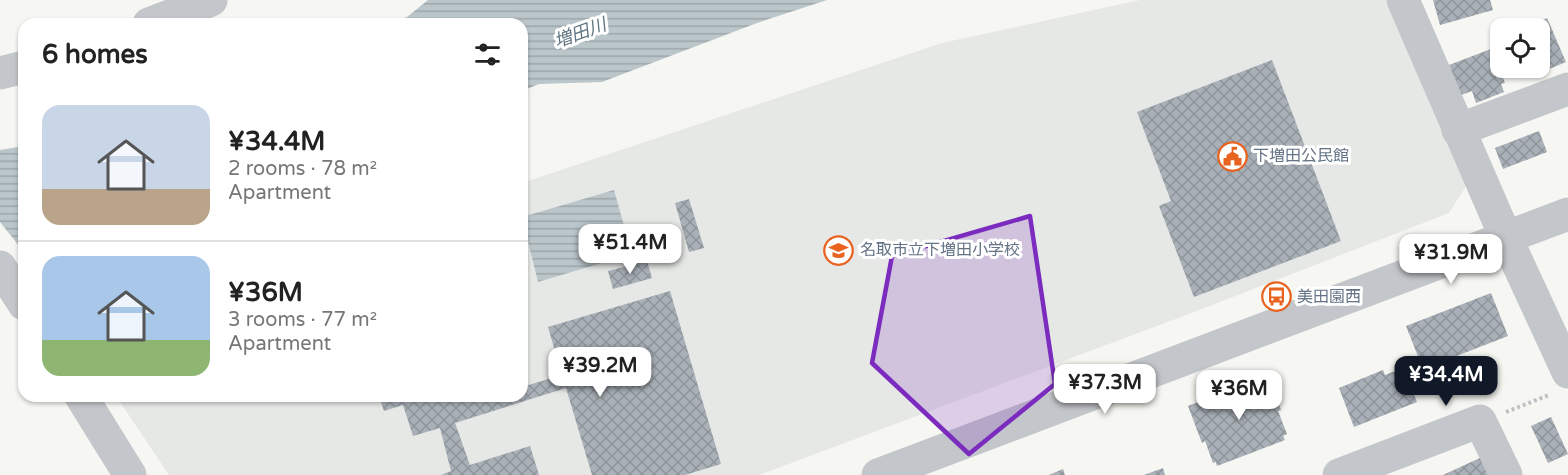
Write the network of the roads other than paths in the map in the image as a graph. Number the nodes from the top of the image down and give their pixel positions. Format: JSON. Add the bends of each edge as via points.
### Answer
{"nodes":[{"id":1,"x":211,"y":0,"type":"edge"},
{"id":2,"x":1403,"y":0,"type":"edge"},
{"id":3,"x":164,"y":18,"type":"edge"},
{"id":4,"x":18,"y":68,"type":"edge"},
{"id":5,"x":0,"y":73,"type":"edge"},
{"id":6,"x":1568,"y":89,"type":"edge"},
{"id":7,"x":1458,"y":130,"type":"junction"},
{"id":8,"x":1568,"y":214,"type":"edge"},
{"id":9,"x":1506,"y":238,"type":"junction"},
{"id":10,"x":0,"y":267,"type":"edge"},
{"id":11,"x":18,"y":295,"type":"edge"},
{"id":12,"x":1560,"y":383,"type":"edge"},
{"id":13,"x":85,"y":402,"type":"edge"},
{"id":14,"x":130,"y":475,"type":"edge"},
{"id":15,"x":878,"y":475,"type":"edge"},
{"id":16,"x":1339,"y":475,"type":"edge"},
{"id":17,"x":1506,"y":475,"type":"edge"}],
"edges":[{"from":1,"to":3,"type":"street"},
{"from":2,"to":7,"type":"street"},
{"from":4,"to":5,"type":"street"},
{"from":6,"to":7,"type":"street"},
{"from":7,"to":9,"type":"street"},
{"from":8,"to":9,"type":"street"},
{"from":9,"to":12,"type":"street"},
{"from":9,"to":15,"type":"street"},
{"from":10,"to":11,"type":"street"},
{"from":13,"to":14,"type":"street"},
{"from":16,"to":17,"type":"street","via":[[1480,421]]}]}
